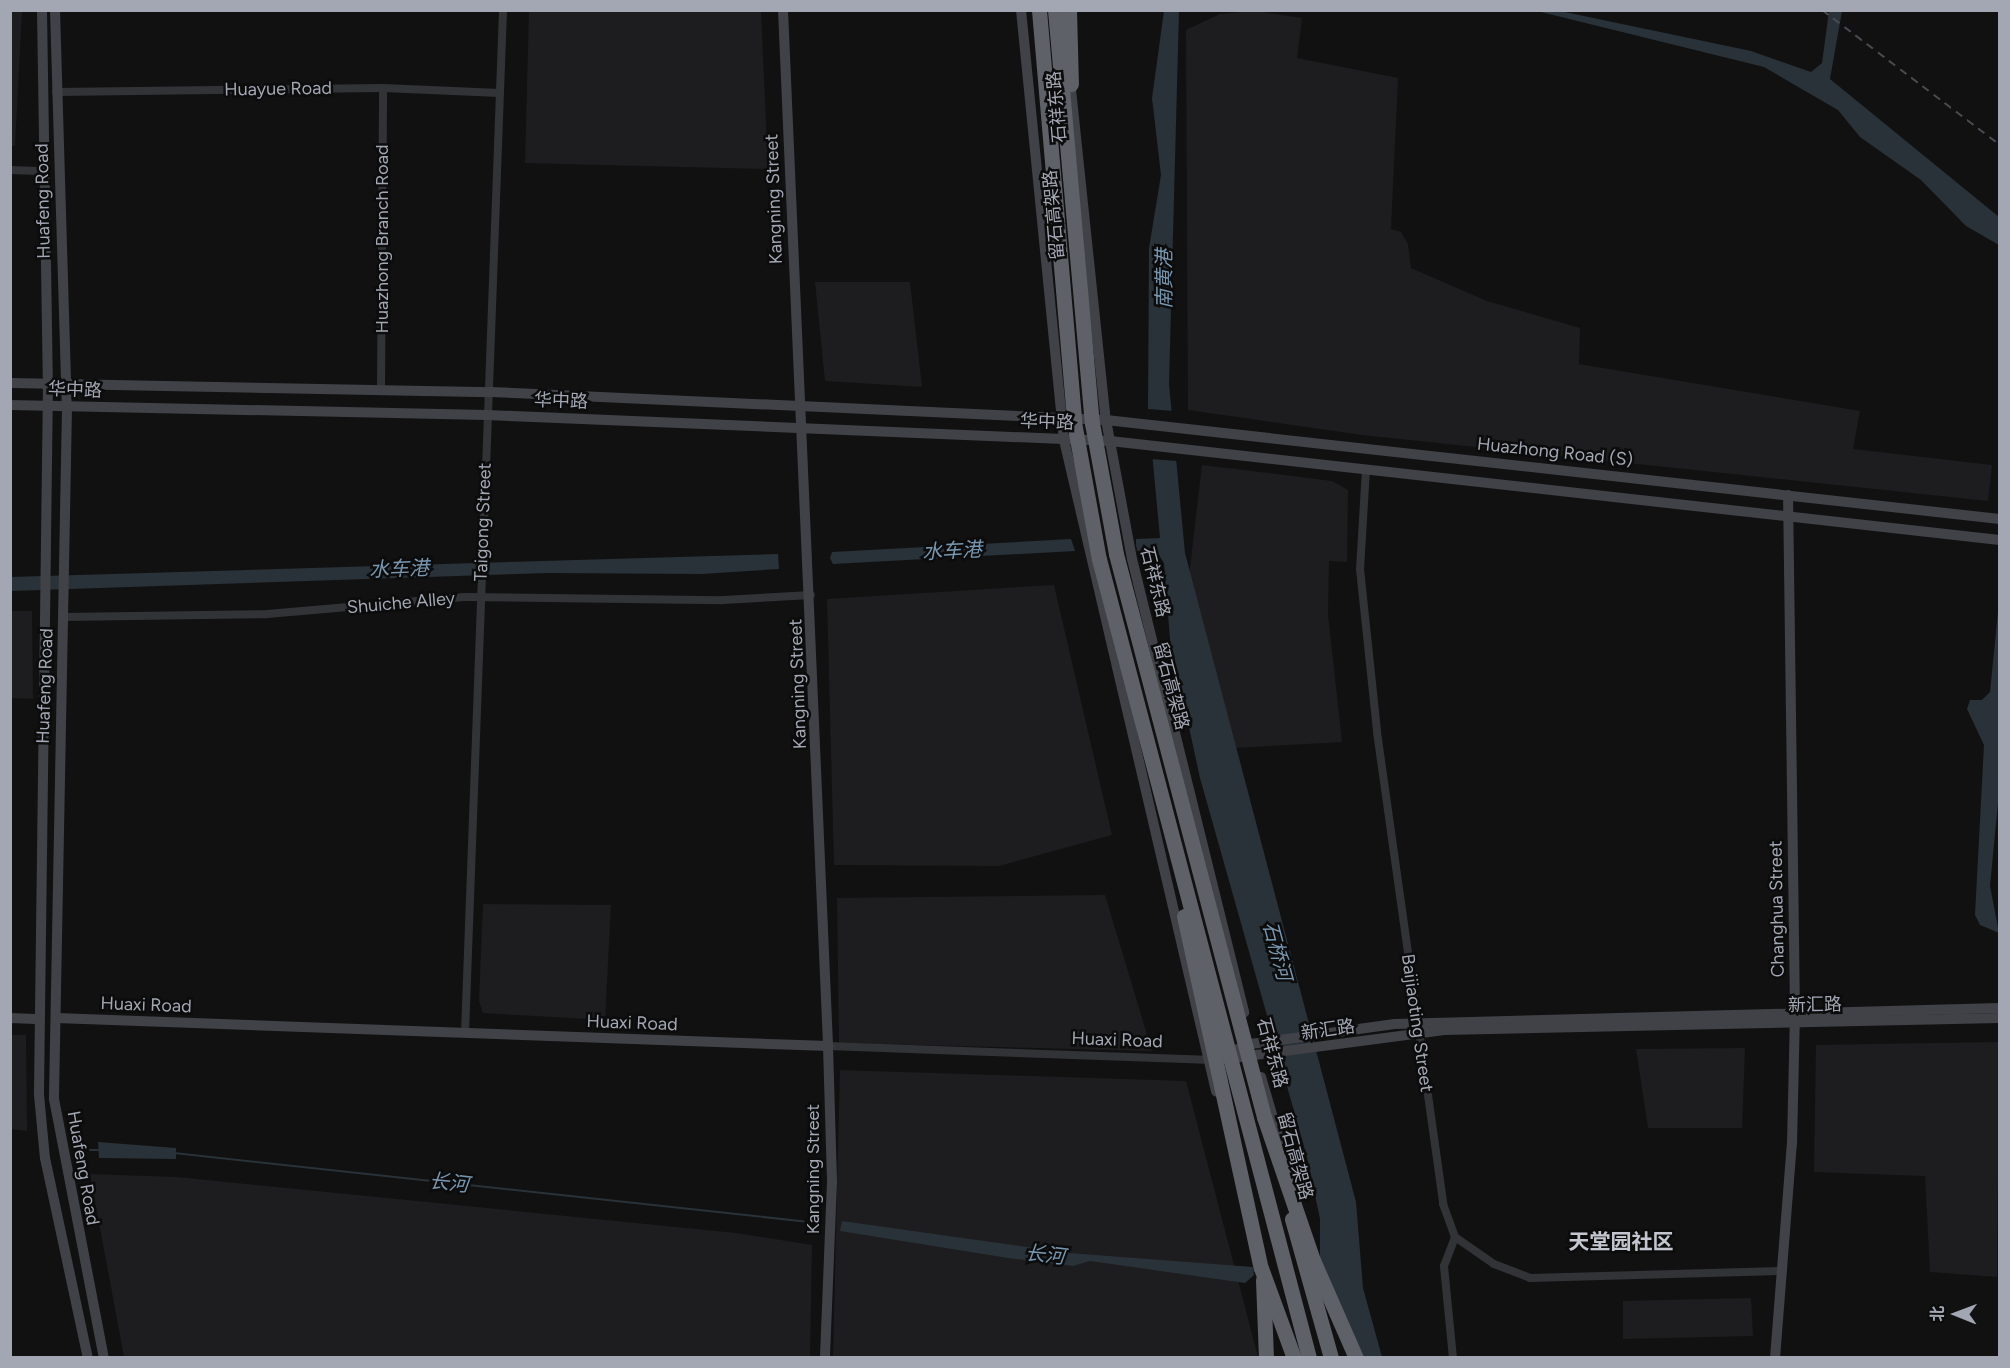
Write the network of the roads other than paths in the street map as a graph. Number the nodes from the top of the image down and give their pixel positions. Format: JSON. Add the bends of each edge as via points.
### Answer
{"nodes":[{"id":1,"x":42,"y":10,"type":"edge"},
{"id":2,"x":55,"y":10,"type":"edge"},
{"id":3,"x":503,"y":10,"type":"edge"},
{"id":4,"x":783,"y":10,"type":"edge"},
{"id":5,"x":1021,"y":10,"type":"edge"},
{"id":6,"x":1033,"y":10,"type":"edge"},
{"id":7,"x":1039,"y":10,"type":"edge"},
{"id":8,"x":1055,"y":10,"type":"edge"},
{"id":9,"x":1067,"y":10,"type":"edge"},
{"id":10,"x":1042,"y":45,"type":"junction"},
{"id":11,"x":383,"y":88,"type":"junction"},
{"id":12,"x":57,"y":92,"type":"junction"},
{"id":13,"x":500,"y":93,"type":"junction"},
{"id":14,"x":10,"y":170,"type":"edge"},
{"id":15,"x":46,"y":171,"type":"junction"},
{"id":16,"x":1072,"y":192,"type":"junction"},
{"id":17,"x":10,"y":383,"type":"edge"},
{"id":18,"x":48,"y":384,"type":"junction"},
{"id":19,"x":64,"y":384,"type":"junction"},
{"id":20,"x":381,"y":390,"type":"junction"},
{"id":21,"x":491,"y":392,"type":"junction"},
{"id":22,"x":10,"y":405,"type":"edge"},
{"id":23,"x":804,"y":405,"type":"junction"},
{"id":24,"x":47,"y":406,"type":"junction"},
{"id":25,"x":67,"y":406,"type":"junction"},
{"id":26,"x":487,"y":415,"type":"junction"},
{"id":27,"x":1062,"y":417,"type":"junction"},
{"id":28,"x":1106,"y":420,"type":"junction"},
{"id":29,"x":805,"y":428,"type":"junction"},
{"id":30,"x":1064,"y":440,"type":"junction"},
{"id":31,"x":1110,"y":441,"type":"junction"},
{"id":32,"x":1366,"y":469,"type":"junction"},
{"id":33,"x":1788,"y":495,"type":"junction"},
{"id":34,"x":1788,"y":516,"type":"junction"},
{"id":35,"x":1999,"y":519,"type":"edge"},
{"id":36,"x":1997,"y":539,"type":"edge"},
{"id":37,"x":811,"y":595,"type":"junction"},
{"id":38,"x":480,"y":597,"type":"junction"},
{"id":39,"x":63,"y":617,"type":"junction"},
{"id":40,"x":1167,"y":817,"type":"junction"},
{"id":41,"x":2000,"y":1008,"type":"edge"},
{"id":42,"x":10,"y":1018,"type":"edge"},
{"id":43,"x":36,"y":1018,"type":"junction"},
{"id":44,"x":56,"y":1018,"type":"junction"},
{"id":45,"x":1795,"y":1018,"type":"junction"},
{"id":46,"x":2000,"y":1018,"type":"edge"},
{"id":47,"x":1417,"y":1028,"type":"junction"},
{"id":48,"x":465,"y":1034,"type":"junction"},
{"id":49,"x":1251,"y":1044,"type":"junction"},
{"id":50,"x":828,"y":1046,"type":"junction"},
{"id":51,"x":1255,"y":1057,"type":"junction"},
{"id":52,"x":1206,"y":1060,"type":"junction"},
{"id":53,"x":1264,"y":1117,"type":"junction"},
{"id":54,"x":1455,"y":1237,"type":"junction"},
{"id":55,"x":1261,"y":1268,"type":"junction"},
{"id":56,"x":1783,"y":1271,"type":"junction"},
{"id":57,"x":88,"y":1358,"type":"edge"},
{"id":58,"x":104,"y":1358,"type":"edge"},
{"id":59,"x":825,"y":1358,"type":"edge"},
{"id":60,"x":1266,"y":1358,"type":"edge"},
{"id":61,"x":1288,"y":1358,"type":"edge"},
{"id":62,"x":1294,"y":1358,"type":"edge"},
{"id":63,"x":1309,"y":1358,"type":"edge"},
{"id":64,"x":1331,"y":1358,"type":"edge"},
{"id":65,"x":1338,"y":1358,"type":"edge"},
{"id":66,"x":1356,"y":1358,"type":"edge"},
{"id":67,"x":1453,"y":1358,"type":"edge"},
{"id":68,"x":1775,"y":1358,"type":"edge"}],
"edges":[{"from":1,"to":15,"type":"main road","name":"Huafeng Road"},
{"from":2,"to":12,"type":"main road","name":"Huafeng Road"},
{"from":3,"to":13,"type":"street","name":"Taigong Street"},
{"from":4,"to":23,"type":"main road","name":"Kangning Street"},
{"from":5,"to":27,"type":"main road","name":"石祥东路"},
{"from":6,"to":10,"type":"highway","bridge":true},
{"from":7,"to":10,"type":"highway","name":"留石高架路","bridge":true},
{"from":8,"to":16,"type":"highway","name":"留石高架路","bridge":true},
{"from":9,"to":16,"type":"highway","bridge":true},
{"from":9,"to":28,"type":"main road","name":"石祥东路"},
{"from":10,"to":40,"type":"highway","name":"留石高架路","bridge":true,"via":[[1074,422],[1100,559]]},
{"from":11,"to":12,"type":"street","name":"Huayue Road"},
{"from":11,"to":13,"type":"street","name":"Huayue Road"},
{"from":11,"to":20,"type":"street","name":"Huazhong Branch Road"},
{"from":12,"to":19,"type":"main road","name":"Huafeng Road"},
{"from":13,"to":21,"type":"street","name":"Taigong Street"},
{"from":14,"to":15,"type":"street"},
{"from":15,"to":18,"type":"main road","name":"Huafeng Road"},
{"from":16,"to":53,"type":"highway","name":"留石高架路","bridge":true,"via":[[1092,423],[1116,554]]},
{"from":17,"to":18,"type":"main road","name":"华中路"},
{"from":18,"to":19,"type":"main road","name":"华中路"},
{"from":18,"to":24,"type":"main road","name":"Huafeng Road"},
{"from":19,"to":20,"type":"main road","name":"华中路"},
{"from":19,"to":25,"type":"main road","name":"Huafeng Road"},
{"from":20,"to":21,"type":"main road","name":"华中路"},
{"from":21,"to":23,"type":"main road","name":"华中路"},
{"from":21,"to":26,"type":"street","name":"Taigong Street"},
{"from":22,"to":24,"type":"main road","name":"华中路"},
{"from":23,"to":27,"type":"main road","name":"华中路"},
{"from":23,"to":29,"type":"main road","name":"Kangning Street"},
{"from":24,"to":25,"type":"main road","name":"华中路"},
{"from":24,"to":43,"type":"main road","name":"Huafeng Road"},
{"from":25,"to":26,"type":"main road","name":"华中路"},
{"from":25,"to":39,"type":"main road","name":"Huafeng Road"},
{"from":26,"to":29,"type":"main road","name":"华中路"},
{"from":26,"to":38,"type":"street","name":"Taigong Street"},
{"from":27,"to":28,"type":"main road","name":"华中路"},
{"from":27,"to":30,"type":"main road","name":"石祥东路"},
{"from":28,"to":31,"type":"main road","name":"石祥东路"},
{"from":28,"to":33,"type":"main road","name":"Huazhong Road (S)"},
{"from":29,"to":30,"type":"main road","name":"华中路"},
{"from":29,"to":37,"type":"main road","name":"Kangning Street"},
{"from":30,"to":31,"type":"main road","name":"华中路"},
{"from":30,"to":52,"type":"main road","name":"石祥东路"},
{"from":31,"to":32,"type":"main road","name":"Huazhong Road (S)"},
{"from":31,"to":49,"type":"main road","name":"石祥东路","via":[[1132,559]]},
{"from":32,"to":34,"type":"main road","name":"Huazhong Road (S)"},
{"from":32,"to":47,"type":"street","name":"Baijiaoting Street","via":[[1360,569]]},
{"from":33,"to":34,"type":"main road","name":"Changhua Street"},
{"from":33,"to":35,"type":"main road","name":"Huazhong Road (S)"},
{"from":34,"to":36,"type":"main road","name":"Huazhong Road (S)"},
{"from":34,"to":45,"type":"main road","name":"Changhua Street"},
{"from":37,"to":38,"type":"street","name":"Shuiche Alley","via":[[723,600]]},
{"from":37,"to":50,"type":"main road","name":"Kangning Street"},
{"from":38,"to":39,"type":"street","name":"Shuiche Alley","via":[[238,615]]},
{"from":38,"to":48,"type":"street","name":"Taigong Street"},
{"from":39,"to":44,"type":"main road","name":"Huafeng Road"},
{"from":40,"to":55,"type":"highway","bridge":true,"via":[[1196,982]]},
{"from":40,"to":63,"type":"highway","name":"留石高架路","bridge":true},
{"from":41,"to":45,"type":"main road","name":"新汇路"},
{"from":42,"to":43,"type":"main road"},
{"from":43,"to":57,"type":"main road","name":"Huafeng Road","via":[[41,1133]]},
{"from":44,"to":48,"type":"main road","name":"Huaxi Road"},
{"from":44,"to":58,"type":"main road","name":"Huafeng Road","via":[[58,1134]]},
{"from":45,"to":46,"type":"main road","name":"新汇路"},
{"from":45,"to":47,"type":"main road","name":"新汇路"},
{"from":45,"to":56,"type":"main road","name":"Changhua Street"},
{"from":47,"to":49,"type":"main road","name":"新汇路","via":[[1322,1034]]},
{"from":47,"to":51,"type":"main road","name":"新汇路"},
{"from":47,"to":54,"type":"street","name":"Baijiaoting Street","via":[[1443,1204]]},
{"from":48,"to":50,"type":"main road","name":"Huaxi Road"},
{"from":49,"to":51,"type":"main road","name":"石祥东路"},
{"from":49,"to":52,"type":"main road","name":"新汇路"},
{"from":50,"to":52,"type":"street","name":"Huaxi Road"},
{"from":50,"to":59,"type":"main road","name":"Kangning Street","via":[[832,1182]]},
{"from":51,"to":52,"type":"main road","name":"新汇路"},
{"from":51,"to":65,"type":"main road","name":"石祥东路"},
{"from":52,"to":61,"type":"main road","name":"石祥东路","via":[[1268,1265]]},
{"from":53,"to":64,"type":"highway","name":"留石高架路","bridge":true},
{"from":53,"to":66,"type":"highway","bridge":true,"via":[[1312,1260]]},
{"from":54,"to":56,"type":"street","via":[[1494,1264],[1530,1278]]},
{"from":54,"to":67,"type":"street","via":[[1444,1266]]},
{"from":55,"to":60,"type":"highway","bridge":true},
{"from":55,"to":62,"type":"highway","bridge":true},
{"from":56,"to":68,"type":"main road","name":"Changhua Street"}]}
